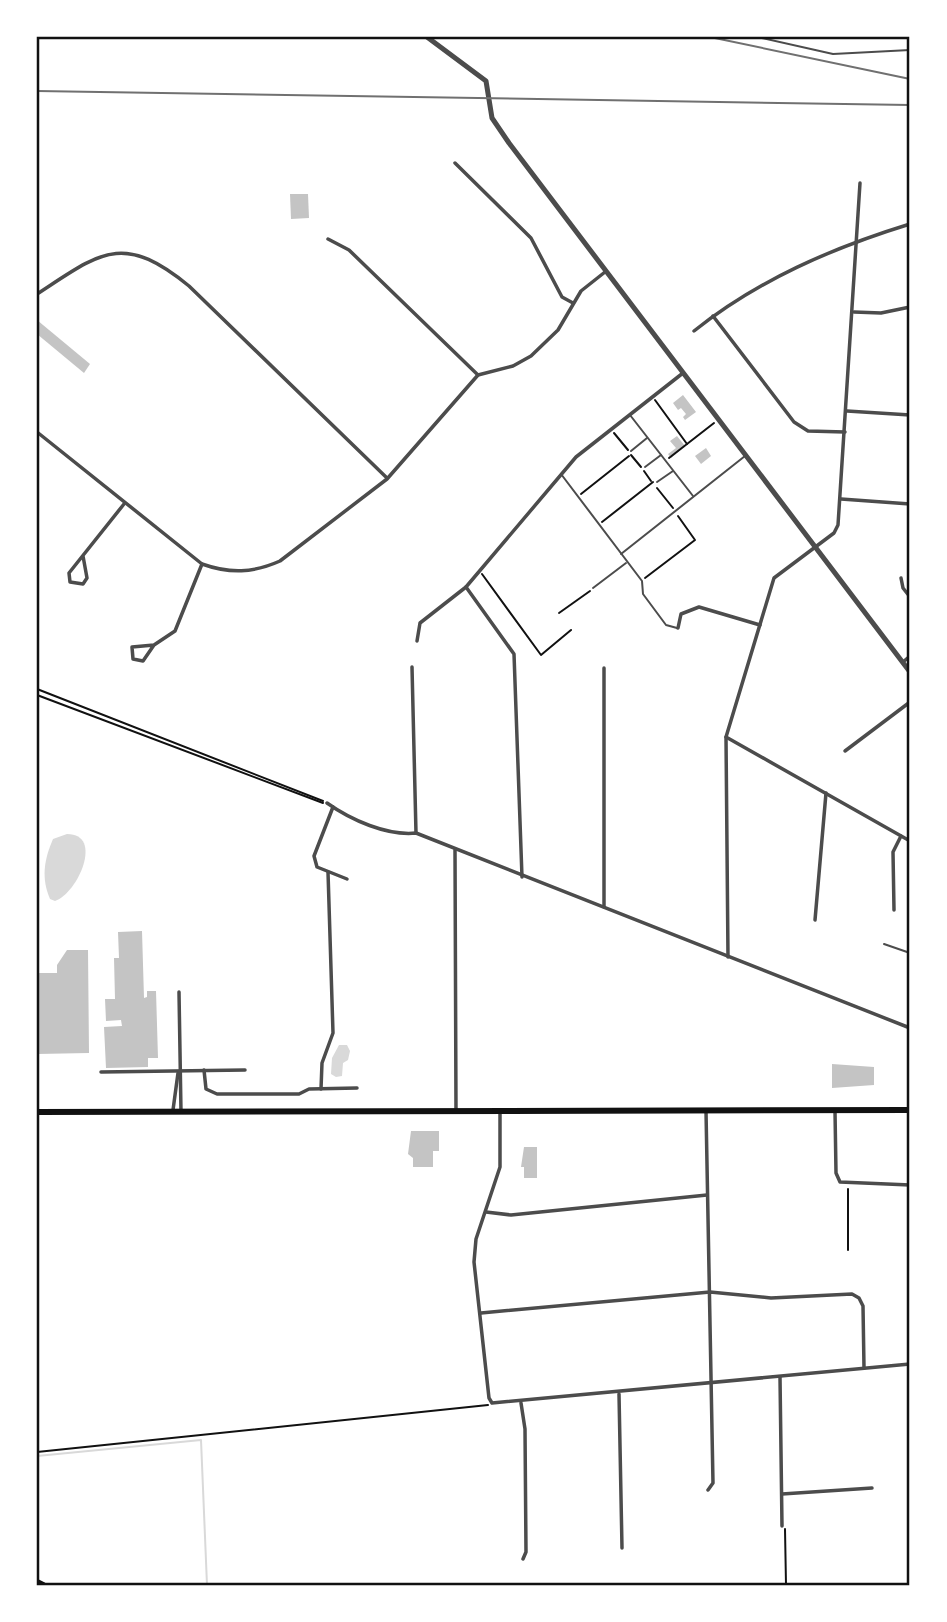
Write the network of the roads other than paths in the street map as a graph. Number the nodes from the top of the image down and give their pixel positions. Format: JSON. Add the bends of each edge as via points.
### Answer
{"nodes":[{"id":1,"x":427,"y":37,"type":"edge"},
{"id":2,"x":758,"y":37,"type":"edge"},
{"id":3,"x":910,"y":50,"type":"edge"},
{"id":4,"x":455,"y":163,"type":"dead end"},
{"id":5,"x":860,"y":183,"type":"dead end"},
{"id":6,"x":910,"y":224,"type":"edge"},
{"id":7,"x":328,"y":239,"type":"dead end"},
{"id":8,"x":857,"y":240,"type":"junction"},
{"id":9,"x":606,"y":272,"type":"junction"},
{"id":10,"x":37,"y":294,"type":"edge"},
{"id":11,"x":573,"y":303,"type":"junction"},
{"id":12,"x":910,"y":307,"type":"edge"},
{"id":13,"x":853,"y":312,"type":"junction"},
{"id":14,"x":713,"y":316,"type":"junction"},
{"id":15,"x":694,"y":331,"type":"dead end"},
{"id":16,"x":683,"y":373,"type":"junction"},
{"id":17,"x":478,"y":375,"type":"junction"},
{"id":18,"x":847,"y":411,"type":"junction"},
{"id":19,"x":629,"y":414,"type":"junction"},
{"id":20,"x":910,"y":415,"type":"edge"},
{"id":21,"x":37,"y":432,"type":"edge"},
{"id":22,"x":845,"y":432,"type":"junction"},
{"id":23,"x":647,"y":438,"type":"junction"},
{"id":24,"x":631,"y":453,"type":"road end"},
{"id":25,"x":660,"y":455,"type":"junction"},
{"id":26,"x":746,"y":456,"type":"junction"},
{"id":27,"x":645,"y":467,"type":"dead end"},
{"id":28,"x":673,"y":471,"type":"junction"},
{"id":29,"x":561,"y":474,"type":"junction"},
{"id":30,"x":387,"y":479,"type":"junction"},
{"id":31,"x":657,"y":482,"type":"dead end"},
{"id":32,"x":693,"y":497,"type":"junction"},
{"id":33,"x":841,"y":499,"type":"junction"},
{"id":34,"x":124,"y":504,"type":"junction"},
{"id":35,"x":910,"y":504,"type":"edge"},
{"id":36,"x":816,"y":547,"type":"junction"},
{"id":37,"x":621,"y":554,"type":"junction"},
{"id":38,"x":83,"y":555,"type":"junction"},
{"id":39,"x":627,"y":562,"type":"junction"},
{"id":40,"x":202,"y":564,"type":"junction"},
{"id":41,"x":901,"y":578,"type":"dead end"},
{"id":42,"x":466,"y":587,"type":"junction"},
{"id":43,"x":593,"y":588,"type":"road end"},
{"id":44,"x":910,"y":597,"type":"edge"},
{"id":45,"x":760,"y":625,"type":"junction"},
{"id":46,"x":678,"y":628,"type":"joint"},
{"id":47,"x":416,"y":641,"type":"dead end"},
{"id":48,"x":154,"y":645,"type":"junction"},
{"id":49,"x":910,"y":656,"type":"edge"},
{"id":50,"x":903,"y":662,"type":"junction"},
{"id":51,"x":412,"y":667,"type":"dead end"},
{"id":52,"x":604,"y":668,"type":"dead end"},
{"id":53,"x":910,"y":672,"type":"edge"},
{"id":54,"x":910,"y":702,"type":"edge"},
{"id":55,"x":726,"y":737,"type":"junction"},
{"id":56,"x":845,"y":751,"type":"dead end"},
{"id":57,"x":826,"y":793,"type":"junction"},
{"id":58,"x":327,"y":803,"type":"road end"},
{"id":59,"x":333,"y":807,"type":"junction"},
{"id":60,"x":416,"y":833,"type":"junction"},
{"id":61,"x":901,"y":836,"type":"junction"},
{"id":62,"x":910,"y":841,"type":"edge"},
{"id":63,"x":456,"y":850,"type":"junction"},
{"id":64,"x":328,"y":872,"type":"junction"},
{"id":65,"x":522,"y":877,"type":"junction"},
{"id":66,"x":347,"y":879,"type":"dead end"},
{"id":67,"x":604,"y":908,"type":"junction"},
{"id":68,"x":894,"y":910,"type":"dead end"},
{"id":69,"x":815,"y":920,"type":"dead end"},
{"id":70,"x":884,"y":944,"type":"dead end"},
{"id":71,"x":910,"y":953,"type":"edge"},
{"id":72,"x":728,"y":957,"type":"junction"},
{"id":73,"x":178,"y":992,"type":"dead end"},
{"id":74,"x":910,"y":1028,"type":"edge"},
{"id":75,"x":204,"y":1070,"type":"junction"},
{"id":76,"x":244,"y":1070,"type":"dead end"},
{"id":77,"x":178,"y":1071,"type":"junction"},
{"id":78,"x":100,"y":1072,"type":"dead end"},
{"id":79,"x":321,"y":1088,"type":"junction"},
{"id":80,"x":357,"y":1088,"type":"dead end"},
{"id":81,"x":910,"y":1110,"type":"edge"},
{"id":82,"x":456,"y":1111,"type":"junction"},
{"id":83,"x":500,"y":1111,"type":"junction"},
{"id":84,"x":706,"y":1111,"type":"junction"},
{"id":85,"x":835,"y":1111,"type":"junction"},
{"id":86,"x":37,"y":1112,"type":"edge"},
{"id":87,"x":173,"y":1112,"type":"junction"},
{"id":88,"x":181,"y":1112,"type":"junction"},
{"id":89,"x":910,"y":1185,"type":"edge"},
{"id":90,"x":707,"y":1195,"type":"junction"},
{"id":91,"x":486,"y":1212,"type":"junction"},
{"id":92,"x":710,"y":1292,"type":"junction"},
{"id":93,"x":481,"y":1313,"type":"junction"},
{"id":94,"x":910,"y":1364,"type":"edge"},
{"id":95,"x":864,"y":1368,"type":"junction"},
{"id":96,"x":780,"y":1377,"type":"junction"},
{"id":97,"x":712,"y":1384,"type":"junction"},
{"id":98,"x":619,"y":1394,"type":"junction"},
{"id":99,"x":521,"y":1403,"type":"junction"},
{"id":100,"x":872,"y":1488,"type":"dead end"},
{"id":101,"x":708,"y":1490,"type":"dead end"},
{"id":102,"x":782,"y":1494,"type":"junction"},
{"id":103,"x":782,"y":1526,"type":"road end"},
{"id":104,"x":622,"y":1548,"type":"dead end"},
{"id":105,"x":523,"y":1559,"type":"dead end"},
{"id":106,"x":37,"y":1582,"type":"edge"},
{"id":107,"x":43,"y":1585,"type":"edge"}],
"edges":[{"from":1,"to":9,"type":"street","via":[[486,81],[492,118]]},
{"from":2,"to":3,"type":"lane","via":[[834,54]]},
{"from":4,"to":11,"type":"street","via":[[531,238],[562,297]]},
{"from":5,"to":8,"type":"street"},
{"from":6,"to":8,"type":"street"},
{"from":7,"to":17,"type":"street","via":[[350,251]]},
{"from":8,"to":13,"type":"street"},
{"from":8,"to":14,"type":"street","via":[[749,291]]},
{"from":9,"to":11,"type":"street"},
{"from":9,"to":16,"type":"street"},
{"from":10,"to":30,"type":"street","via":[[94,257],[129,253],[161,262]]},
{"from":11,"to":17,"type":"street","via":[[558,330],[528,359]]},
{"from":12,"to":13,"type":"street"},
{"from":13,"to":18,"type":"street"},
{"from":14,"to":15,"type":"street"},
{"from":14,"to":22,"type":"street","via":[[794,422],[808,430]]},
{"from":16,"to":19,"type":"street"},
{"from":16,"to":26,"type":"street"},
{"from":17,"to":30,"type":"street"},
{"from":18,"to":20,"type":"street"},
{"from":18,"to":22,"type":"street"},
{"from":19,"to":23,"type":"lane"},
{"from":19,"to":29,"type":"street"},
{"from":21,"to":34,"type":"street"},
{"from":22,"to":33,"type":"street"},
{"from":23,"to":24,"type":"lane"},
{"from":23,"to":25,"type":"lane"},
{"from":25,"to":27,"type":"lane"},
{"from":25,"to":28,"type":"lane"},
{"from":26,"to":32,"type":"lane"},
{"from":26,"to":36,"type":"street"},
{"from":28,"to":31,"type":"lane"},
{"from":28,"to":32,"type":"lane"},
{"from":29,"to":37,"type":"lane"},
{"from":29,"to":42,"type":"street"},
{"from":30,"to":40,"type":"street","via":[[266,568],[223,571]]},
{"from":32,"to":37,"type":"lane"},
{"from":33,"to":35,"type":"street"},
{"from":33,"to":36,"type":"street","via":[[838,525]]},
{"from":34,"to":38,"type":"street"},
{"from":34,"to":40,"type":"street"},
{"from":36,"to":45,"type":"street","via":[[774,578]]},
{"from":36,"to":50,"type":"street"},
{"from":37,"to":39,"type":"lane"},
{"from":38,"to":38,"type":"street","via":[[69,573],[70,582],[83,584],[87,578]]},
{"from":39,"to":43,"type":"lane"},
{"from":39,"to":46,"type":"lane","via":[[666,625]]},
{"from":40,"to":48,"type":"street","via":[[175,631]]},
{"from":41,"to":44,"type":"street"},
{"from":42,"to":47,"type":"street","via":[[420,623]]},
{"from":42,"to":65,"type":"street","via":[[514,654]]},
{"from":45,"to":46,"type":"street","via":[[699,607],[681,614]]},
{"from":45,"to":55,"type":"street"},
{"from":48,"to":48,"type":"street","via":[[132,647],[134,659],[144,661]]},
{"from":49,"to":50,"type":"street"},
{"from":50,"to":53,"type":"street"},
{"from":51,"to":60,"type":"street"},
{"from":52,"to":67,"type":"street"},
{"from":54,"to":56,"type":"street"},
{"from":55,"to":57,"type":"street"},
{"from":55,"to":72,"type":"street"},
{"from":57,"to":61,"type":"street"},
{"from":57,"to":69,"type":"street"},
{"from":58,"to":59,"type":"street"},
{"from":59,"to":60,"type":"street","via":[[398,835]]},
{"from":59,"to":64,"type":"street","via":[[314,856],[317,867]]},
{"from":60,"to":63,"type":"street"},
{"from":61,"to":62,"type":"street"},
{"from":61,"to":68,"type":"street","via":[[893,852]]},
{"from":63,"to":65,"type":"street"},
{"from":63,"to":82,"type":"street"},
{"from":64,"to":66,"type":"street"},
{"from":64,"to":79,"type":"street","via":[[333,1033],[322,1063]]},
{"from":65,"to":67,"type":"street"},
{"from":67,"to":72,"type":"street"},
{"from":70,"to":71,"type":"lane"},
{"from":72,"to":74,"type":"street"},
{"from":73,"to":77,"type":"street"},
{"from":75,"to":76,"type":"street"},
{"from":75,"to":77,"type":"street"},
{"from":75,"to":79,"type":"street","via":[[210,1094],[299,1094]]},
{"from":77,"to":78,"type":"street"},
{"from":77,"to":87,"type":"street"},
{"from":77,"to":88,"type":"street"},
{"from":79,"to":80,"type":"street"},
{"from":81,"to":85,"type":"main road"},
{"from":82,"to":83,"type":"main road"},
{"from":82,"to":88,"type":"main road"},
{"from":83,"to":84,"type":"main road"},
{"from":83,"to":91,"type":"street","via":[[500,1167]]},
{"from":84,"to":85,"type":"main road"},
{"from":84,"to":90,"type":"street"},
{"from":85,"to":89,"type":"street","via":[[840,1182]]},
{"from":86,"to":87,"type":"main road"},
{"from":87,"to":88,"type":"main road"},
{"from":90,"to":91,"type":"street","via":[[511,1215]]},
{"from":90,"to":92,"type":"street"},
{"from":91,"to":93,"type":"street","via":[[474,1262]]},
{"from":92,"to":93,"type":"street"},
{"from":92,"to":95,"type":"street","via":[[771,1298],[852,1294],[863,1306]]},
{"from":92,"to":97,"type":"street"},
{"from":93,"to":99,"type":"street","via":[[489,1398],[492,1404]]},
{"from":94,"to":95,"type":"street"},
{"from":95,"to":96,"type":"street"},
{"from":96,"to":97,"type":"street"},
{"from":96,"to":102,"type":"street"},
{"from":97,"to":98,"type":"street"},
{"from":97,"to":101,"type":"street","via":[[713,1483]]},
{"from":98,"to":99,"type":"street"},
{"from":98,"to":104,"type":"street"},
{"from":99,"to":105,"type":"street","via":[[525,1429]]},
{"from":100,"to":102,"type":"street"},
{"from":102,"to":103,"type":"street"},
{"from":106,"to":107,"type":"main road"}]}
